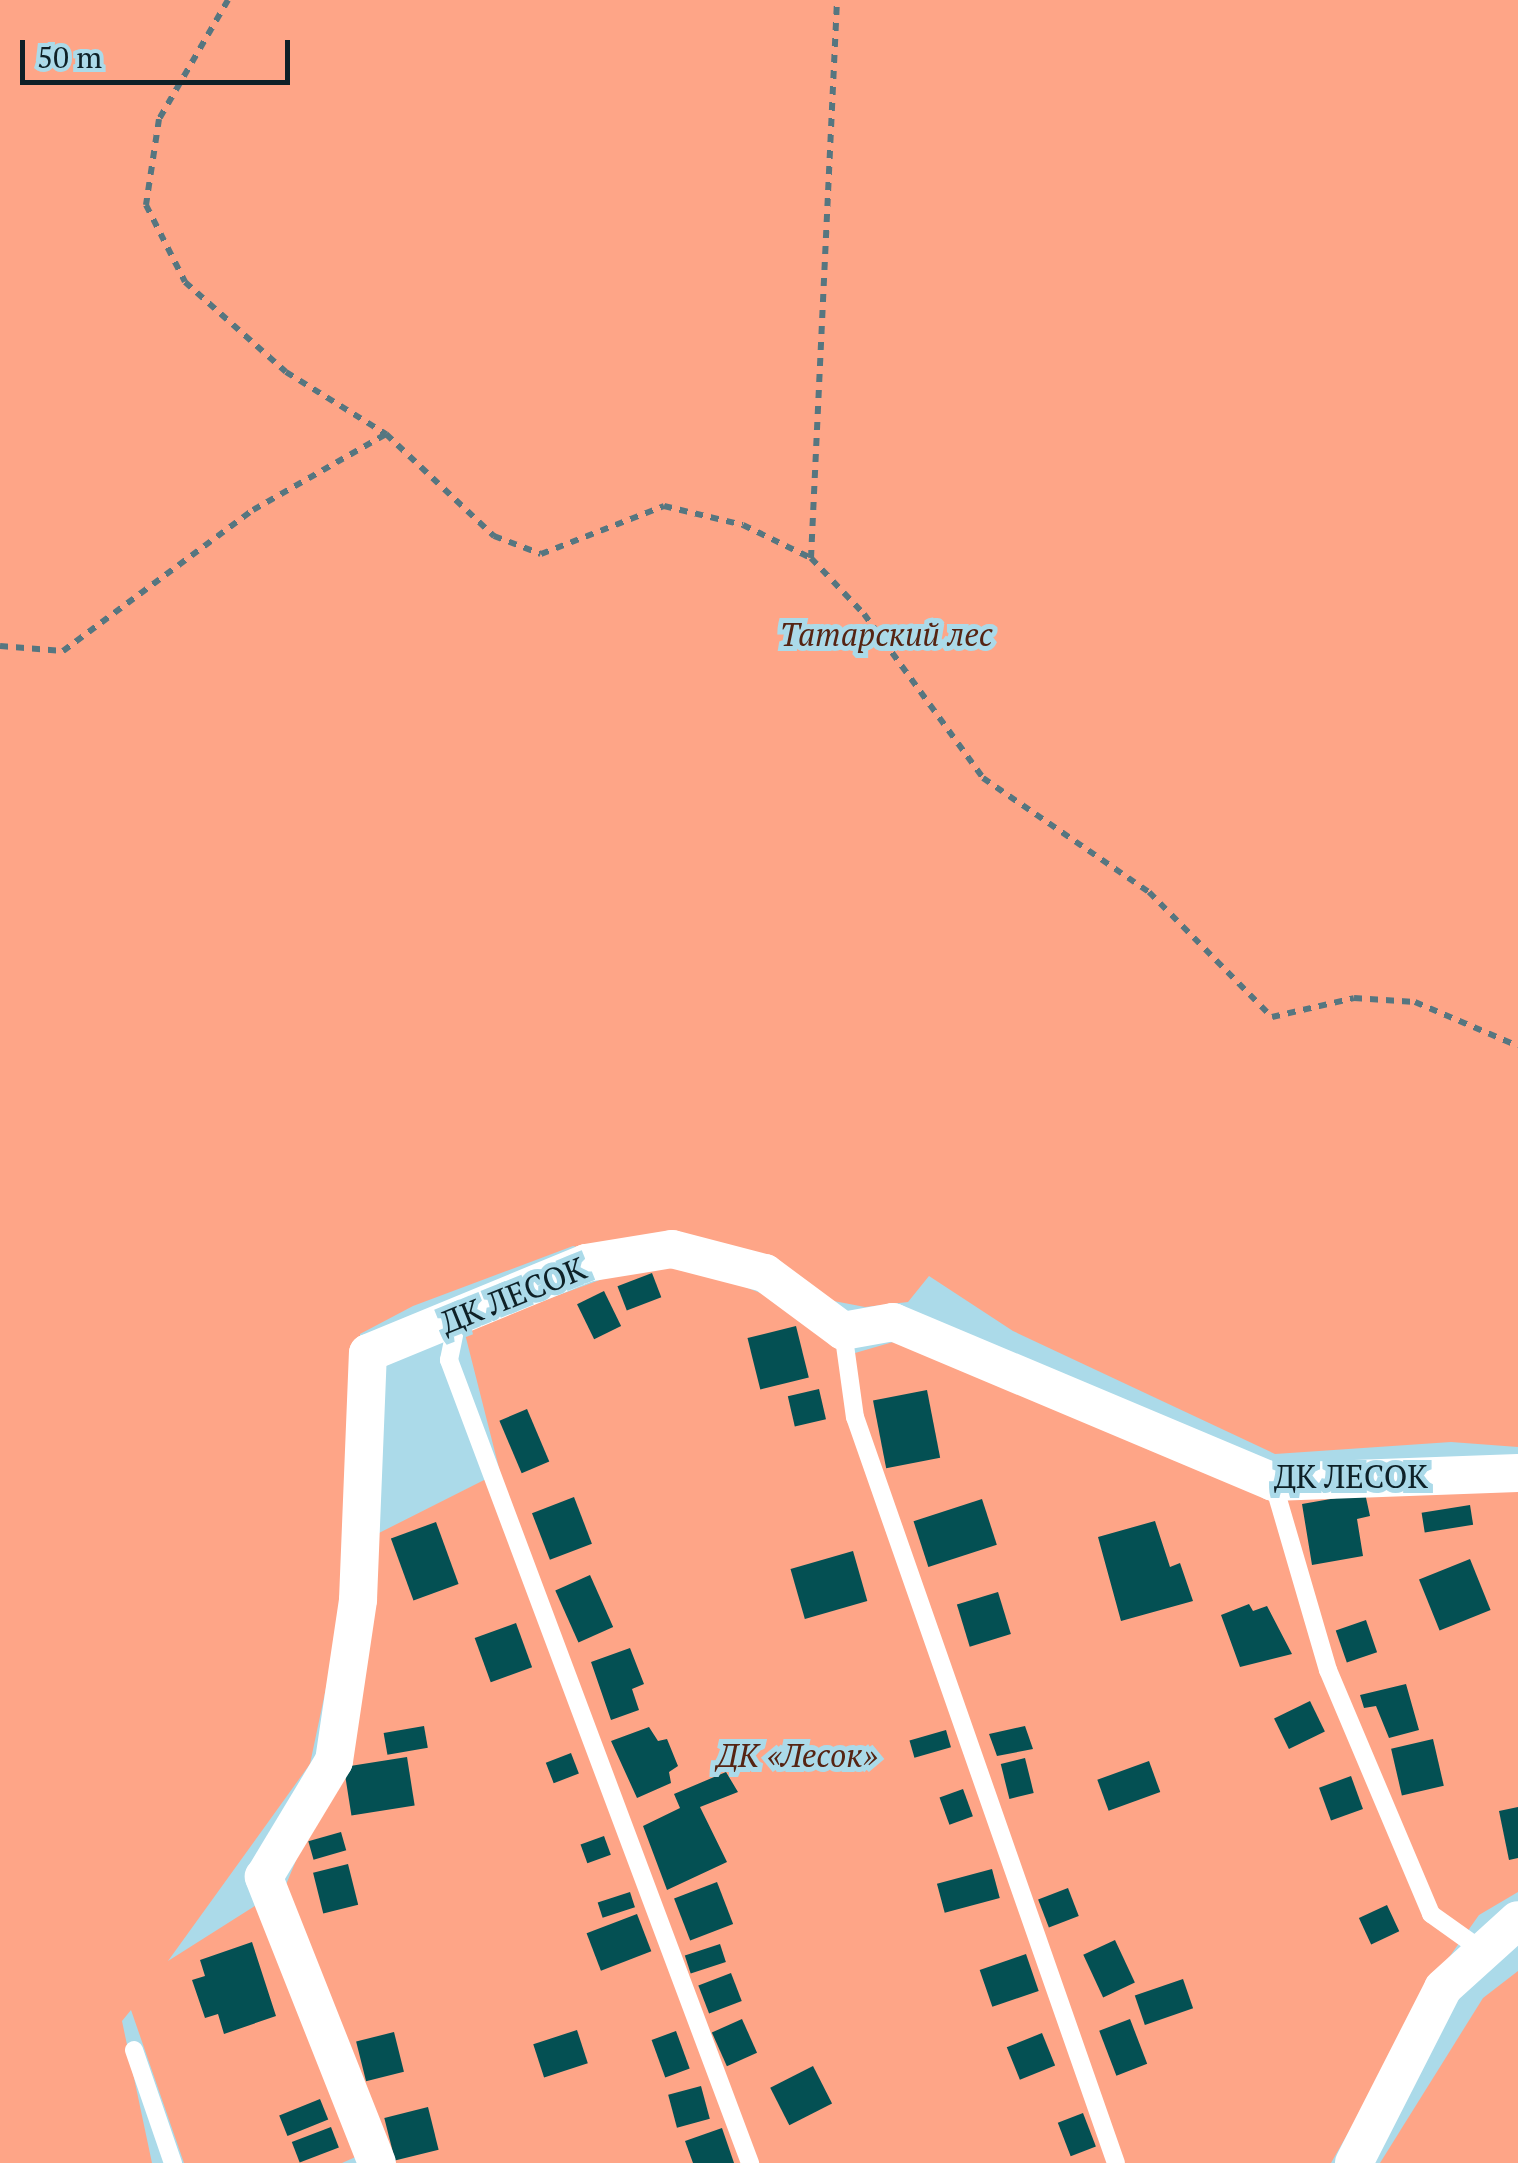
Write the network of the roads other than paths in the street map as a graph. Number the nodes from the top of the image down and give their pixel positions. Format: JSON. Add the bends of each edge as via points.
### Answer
{"nodes":[{"id":1,"x":458,"y":1315,"type":"junction"},
{"id":2,"x":842,"y":1330,"type":"junction"},
{"id":3,"x":1518,"y":1473,"type":"edge"},
{"id":4,"x":1273,"y":1482,"type":"junction"},
{"id":5,"x":1518,"y":1920,"type":"edge"},
{"id":6,"x":1484,"y":1952,"type":"junction"},
{"id":7,"x":134,"y":2050,"type":"dead end"},
{"id":8,"x":172,"y":2163,"type":"edge"},
{"id":9,"x":377,"y":2163,"type":"edge"},
{"id":10,"x":750,"y":2163,"type":"edge"},
{"id":11,"x":1116,"y":2163,"type":"edge"},
{"id":12,"x":1354,"y":2163,"type":"edge"}],
"edges":[{"from":1,"to":2,"type":"street","name":"ДК ЛЕСОК","via":[[586,1263],[672,1249],[765,1273]]},
{"from":1,"to":9,"type":"street","name":"ДК ЛЕСОК","via":[[368,1353],[358,1600],[334,1761],[264,1878]]},
{"from":1,"to":10,"type":"lane","via":[[449,1360]]},
{"from":2,"to":4,"type":"street","name":"ДК ЛЕСОК","via":[[893,1322]]},
{"from":2,"to":11,"type":"lane","via":[[861,1435]]},
{"from":3,"to":4,"type":"street","name":"ДК ЛЕСОК"},
{"from":4,"to":6,"type":"lane","via":[[1328,1670],[1431,1914]]},
{"from":5,"to":6,"type":"street"},
{"from":6,"to":12,"type":"street","via":[[1443,1988]]},
{"from":7,"to":8,"type":"lane"}]}
